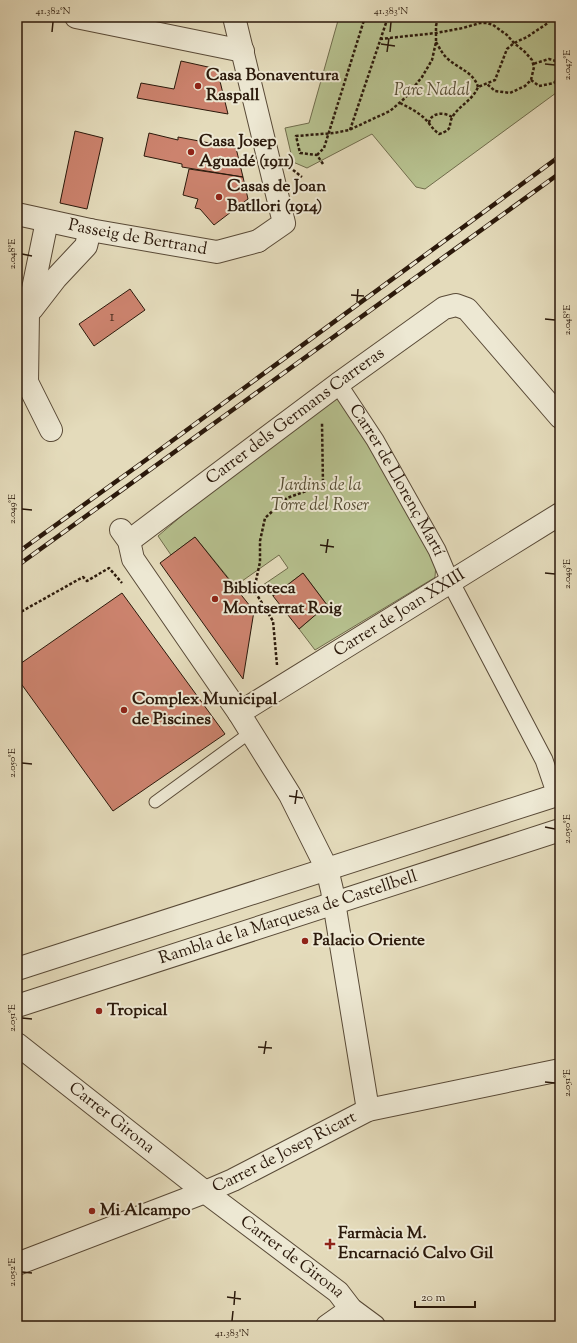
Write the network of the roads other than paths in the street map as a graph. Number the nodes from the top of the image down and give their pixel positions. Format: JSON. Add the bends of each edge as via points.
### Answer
{"nodes":[{"id":1,"x":76,"y":17,"type":"edge"},
{"id":2,"x":234,"y":17,"type":"edge"},
{"id":3,"x":242,"y":51,"type":"junction"},
{"id":4,"x":19,"y":218,"type":"edge"},
{"id":5,"x":47,"y":221,"type":"junction"},
{"id":6,"x":90,"y":230,"type":"junction"},
{"id":7,"x":28,"y":313,"type":"junction"},
{"id":8,"x":338,"y":384,"type":"junction"},
{"id":9,"x":560,"y":417,"type":"edge"},
{"id":10,"x":51,"y":430,"type":"dead end"},
{"id":11,"x":560,"y":514,"type":"edge"},
{"id":12,"x":450,"y":581,"type":"junction"},
{"id":13,"x":239,"y":713,"type":"junction"},
{"id":14,"x":250,"y":732,"type":"junction"},
{"id":15,"x":558,"y":794,"type":"edge"},
{"id":16,"x":155,"y":802,"type":"dead end"},
{"id":17,"x":559,"y":831,"type":"edge"},
{"id":18,"x":327,"y":869,"type":"junction"},
{"id":19,"x":334,"y":904,"type":"junction"},
{"id":20,"x":17,"y":969,"type":"edge"},
{"id":21,"x":17,"y":1006,"type":"edge"},
{"id":22,"x":17,"y":1044,"type":"edge"},
{"id":23,"x":560,"y":1070,"type":"edge"},
{"id":24,"x":368,"y":1110,"type":"junction"},
{"id":25,"x":205,"y":1192,"type":"junction"},
{"id":26,"x":17,"y":1264,"type":"edge"},
{"id":27,"x":351,"y":1309,"type":"junction"},
{"id":28,"x":327,"y":1326,"type":"edge"},
{"id":29,"x":374,"y":1326,"type":"edge"}],
"edges":[{"from":1,"to":3,"type":"street"},
{"from":2,"to":3,"type":"street"},
{"from":3,"to":6,"type":"street","name":"Passeig de Bertrand","via":[[284,223],[258,241],[217,252]]},
{"from":4,"to":5,"type":"street","name":"Passeig de Bertrand"},
{"from":5,"to":6,"type":"street","name":"Passeig de Bertrand"},
{"from":5,"to":7,"type":"street"},
{"from":6,"to":7,"type":"street","via":[[86,246]]},
{"from":7,"to":10,"type":"street","via":[[27,382]]},
{"from":8,"to":9,"type":"street","name":"Carrer dels Germans Carreras","via":[[444,308],[456,305],[467,309]]},
{"from":8,"to":12,"type":"street","name":"Carrer de Llorenç Martí","via":[[376,440],[437,550]]},
{"from":8,"to":13,"type":"street","name":"Carrer dels Germans Carreras","via":[[125,536],[133,558]]},
{"from":11,"to":12,"type":"street","name":"Carrer de Joan XXIII"},
{"from":12,"to":13,"type":"street","name":"Carrer de Joan XXIII"},
{"from":12,"to":15,"type":"street","name":"Carrer de Llorenç Martí","via":[[544,760]]},
{"from":13,"to":14,"type":"street"},
{"from":14,"to":16,"type":"lane"},
{"from":14,"to":18,"type":"street","via":[[290,795]]},
{"from":15,"to":18,"type":"street","name":"Rambla de la Marquesa de Castellbell"},
{"from":17,"to":19,"type":"street","name":"Rambla de la Marquesa de Castellbell"},
{"from":18,"to":19,"type":"street"},
{"from":18,"to":20,"type":"street","name":"Rambla de la Marquesa de Castellbell"},
{"from":19,"to":21,"type":"street","name":"Rambla de la Marquesa de Castellbell"},
{"from":19,"to":24,"type":"street"},
{"from":22,"to":25,"type":"street","name":"Carrer Girona"},
{"from":23,"to":24,"type":"street","name":"Carrer de Josep Ricart"},
{"from":24,"to":25,"type":"street","name":"Carrer de Josep Ricart"},
{"from":25,"to":26,"type":"street","name":"Carrer de Josep Ricart"},
{"from":25,"to":27,"type":"street","name":"Carrer de Girona","via":[[338,1292]]},
{"from":27,"to":28,"type":"street"},
{"from":27,"to":29,"type":"street","name":"Carrer de Girona"}]}
